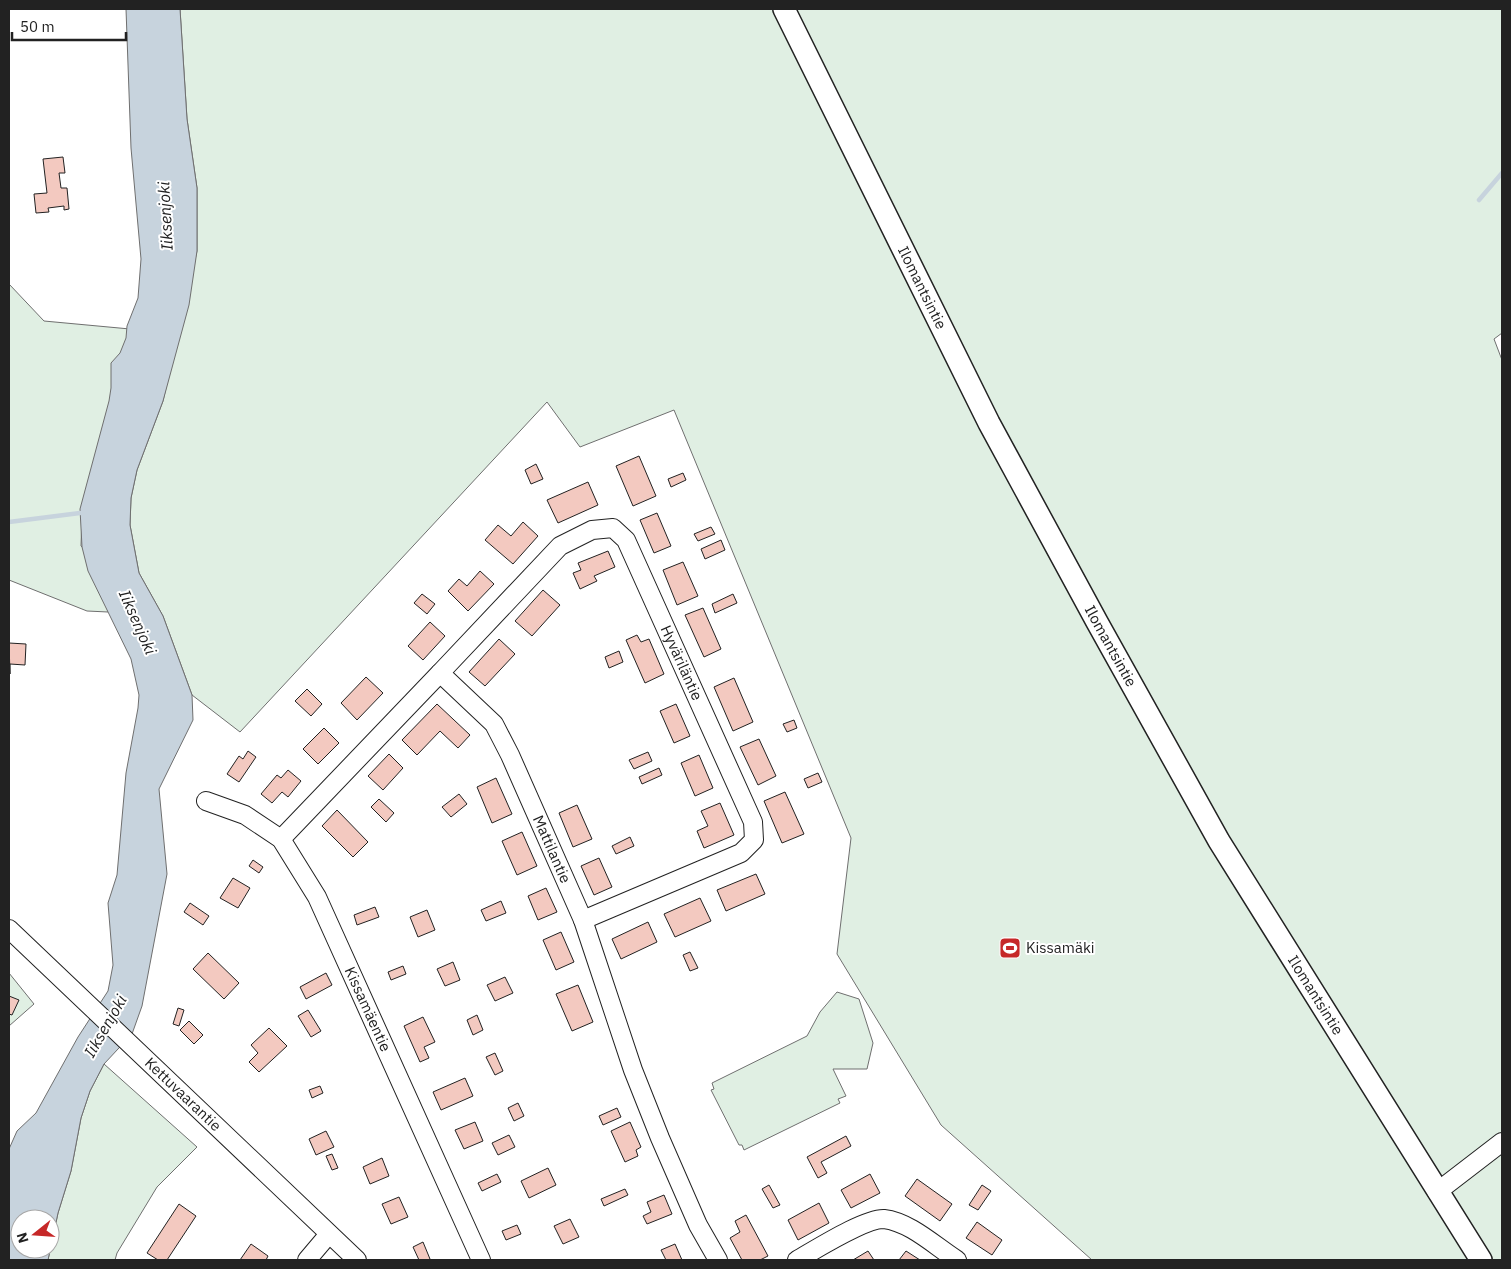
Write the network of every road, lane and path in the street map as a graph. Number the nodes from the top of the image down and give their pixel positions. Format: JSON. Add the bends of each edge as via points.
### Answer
{"nodes":[{"id":1,"x":784,"y":9,"type":"edge"},
{"id":2,"x":440,"y":673,"type":"junction"},
{"id":3,"x":206,"y":801,"type":"dead end"},
{"id":4,"x":281,"y":839,"type":"junction"},
{"id":5,"x":583,"y":920,"type":"junction"},
{"id":6,"x":9,"y":929,"type":"edge"},
{"id":7,"x":1502,"y":1142,"type":"edge"},
{"id":8,"x":1437,"y":1192,"type":"junction"},
{"id":9,"x":329,"y":1234,"type":"junction"},
{"id":10,"x":307,"y":1260,"type":"edge"},
{"id":11,"x":358,"y":1260,"type":"edge"},
{"id":12,"x":481,"y":1260,"type":"edge"},
{"id":13,"x":718,"y":1260,"type":"edge"},
{"id":14,"x":798,"y":1260,"type":"edge"},
{"id":15,"x":957,"y":1260,"type":"edge"},
{"id":16,"x":1481,"y":1260,"type":"edge"}],
"edges":[{"from":1,"to":8,"type":"main road","name":"Ilomantsintie","via":[[989,423],[1097,622],[1219,841]]},
{"from":2,"to":4,"type":"street"},
{"from":2,"to":5,"type":"street","name":"Mattilantie","via":[[494,724]]},
{"from":2,"to":5,"type":"street","name":"Hyväriläntie","via":[[560,546],[592,530],[613,528],[626,540],[753,822],[754,840],[741,853]]},
{"from":3,"to":4,"type":"street","name":"Kissamäentie","via":[[245,815]]},
{"from":4,"to":12,"type":"street","name":"Kissamäentie","via":[[317,896]]},
{"from":5,"to":13,"type":"street","name":"Mattilantie","via":[[633,1070],[698,1225]]},
{"from":6,"to":9,"type":"street","name":"Kettuvaarantie"},
{"from":7,"to":8,"type":"street"},
{"from":8,"to":16,"type":"main road","name":"Ilomantsintie"},
{"from":9,"to":10,"type":"street"},
{"from":9,"to":11,"type":"street","name":"Kettuvaarantie"},
{"from":14,"to":15,"type":"street","via":[[863,1224],[883,1219],[906,1227]]}]}
